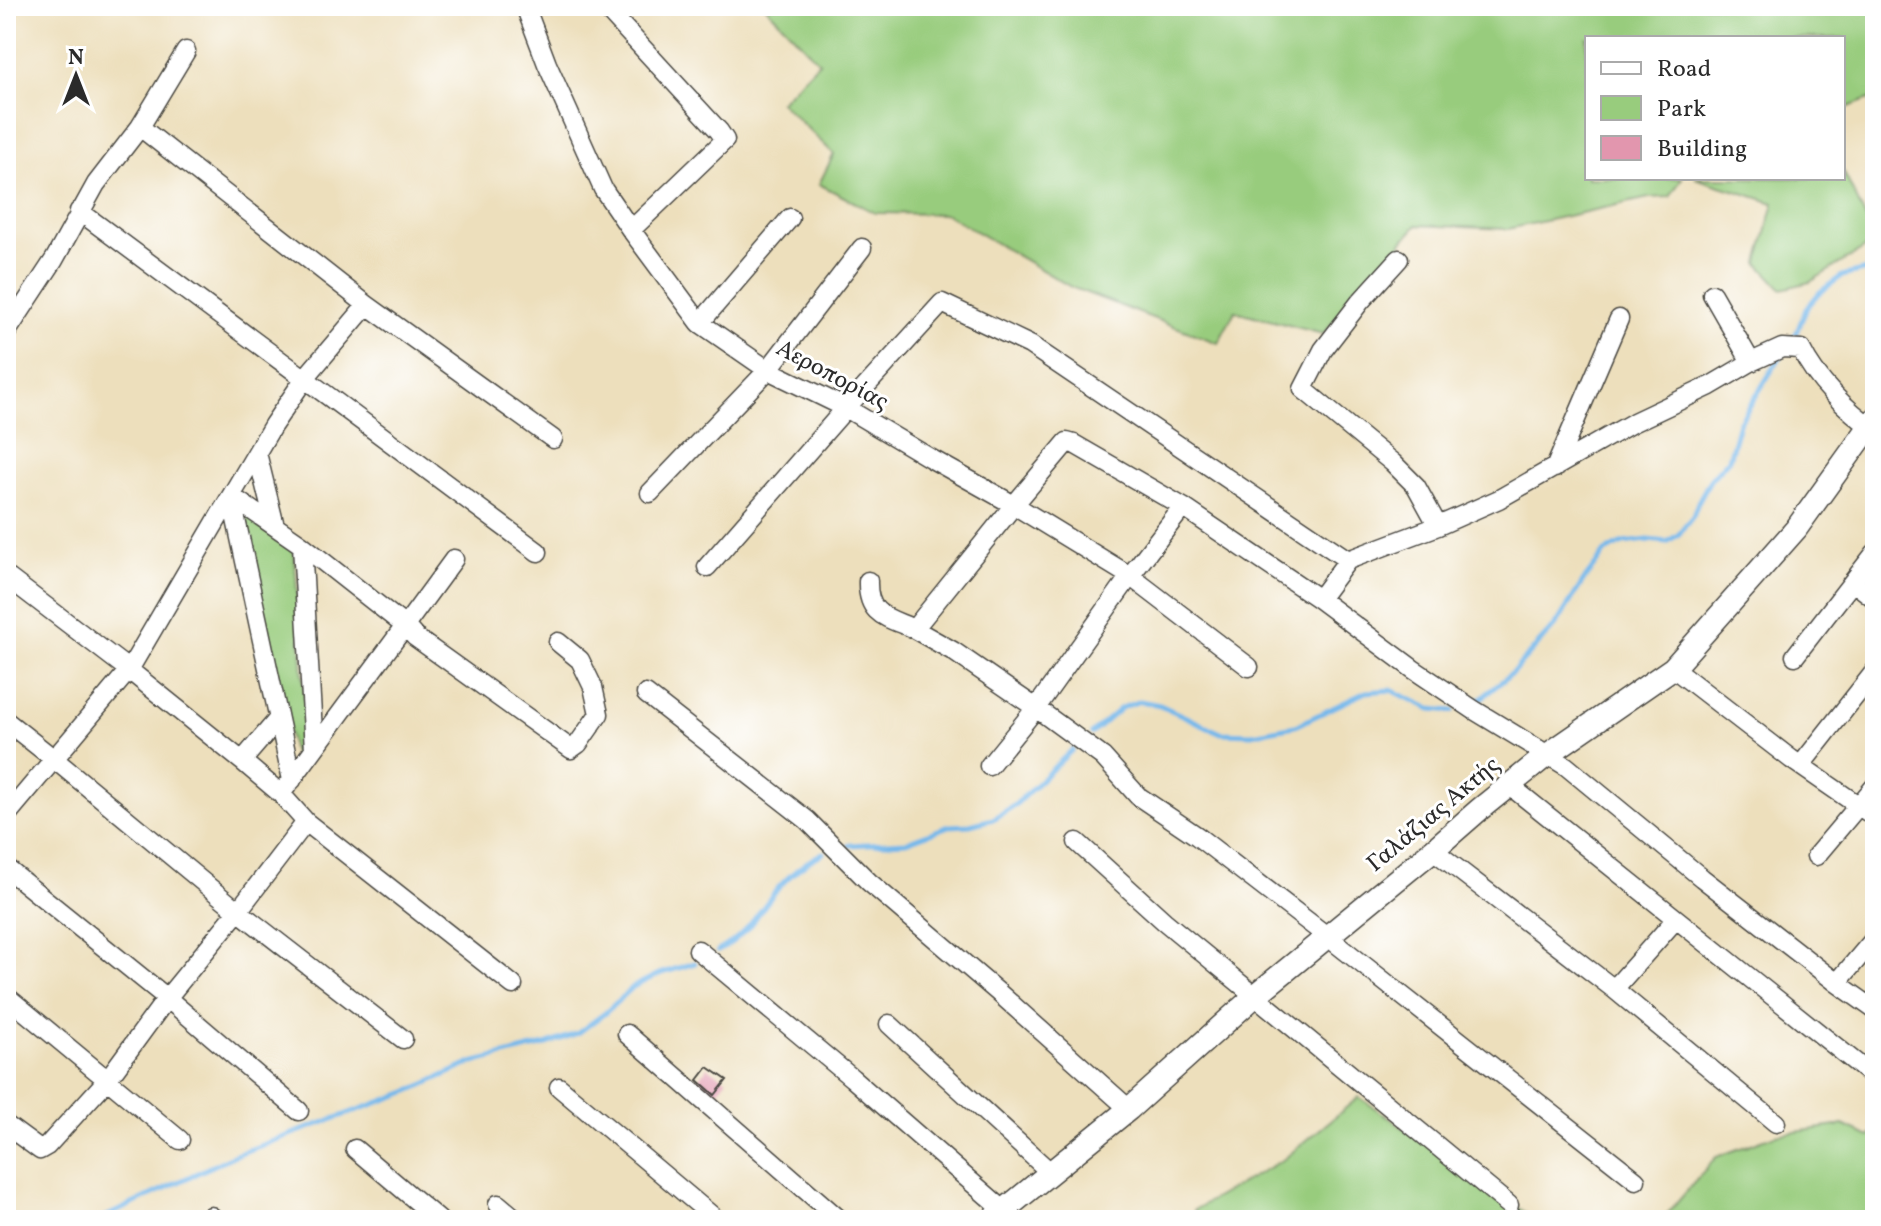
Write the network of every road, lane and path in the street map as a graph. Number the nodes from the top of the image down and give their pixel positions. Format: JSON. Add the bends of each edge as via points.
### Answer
{"nodes":[{"id":1,"x":525,"y":6,"type":"edge"},
{"id":2,"x":604,"y":6,"type":"edge"},
{"id":3,"x":186,"y":51,"type":"dead end"},
{"id":4,"x":140,"y":127,"type":"junction"},
{"id":5,"x":79,"y":211,"type":"junction"},
{"id":6,"x":790,"y":218,"type":"dead end"},
{"id":7,"x":631,"y":230,"type":"junction"},
{"id":8,"x":862,"y":248,"type":"dead end"},
{"id":9,"x":1399,"y":259,"type":"dead end"},
{"id":10,"x":1712,"y":294,"type":"dead end"},
{"id":11,"x":367,"y":305,"type":"junction"},
{"id":12,"x":1619,"y":319,"type":"dead end"},
{"id":13,"x":700,"y":323,"type":"junction"},
{"id":14,"x":6,"y":333,"type":"edge"},
{"id":15,"x":1751,"y":362,"type":"junction"},
{"id":16,"x":768,"y":370,"type":"junction"},
{"id":17,"x":305,"y":378,"type":"junction"},
{"id":18,"x":846,"y":408,"type":"junction"},
{"id":19,"x":1873,"y":425,"type":"edge"},
{"id":20,"x":553,"y":439,"type":"dead end"},
{"id":21,"x":257,"y":453,"type":"junction"},
{"id":22,"x":1555,"y":468,"type":"junction"},
{"id":23,"x":650,"y":493,"type":"dead end"},
{"id":24,"x":231,"y":496,"type":"junction"},
{"id":25,"x":1014,"y":505,"type":"junction"},
{"id":26,"x":1183,"y":507,"type":"junction"},
{"id":27,"x":275,"y":526,"type":"junction"},
{"id":28,"x":1438,"y":526,"type":"junction"},
{"id":29,"x":209,"y":533,"type":"junction"},
{"id":30,"x":302,"y":545,"type":"junction"},
{"id":31,"x":242,"y":549,"type":"junction"},
{"id":32,"x":538,"y":552,"type":"dead end"},
{"id":33,"x":1875,"y":553,"type":"edge"},
{"id":34,"x":454,"y":559,"type":"dead end"},
{"id":35,"x":1348,"y":560,"type":"junction"},
{"id":36,"x":707,"y":567,"type":"dead end"},
{"id":37,"x":6,"y":576,"type":"edge"},
{"id":38,"x":1130,"y":576,"type":"junction"},
{"id":39,"x":868,"y":581,"type":"dead end"},
{"id":40,"x":1853,"y":582,"type":"junction"},
{"id":41,"x":1319,"y":599,"type":"junction"},
{"id":42,"x":1875,"y":599,"type":"edge"},
{"id":43,"x":405,"y":626,"type":"junction"},
{"id":44,"x":914,"y":629,"type":"junction"},
{"id":45,"x":558,"y":642,"type":"dead end"},
{"id":46,"x":1795,"y":656,"type":"dead end"},
{"id":47,"x":1249,"y":667,"type":"dead end"},
{"id":48,"x":1673,"y":668,"type":"junction"},
{"id":49,"x":129,"y":670,"type":"junction"},
{"id":50,"x":1875,"y":671,"type":"edge"},
{"id":51,"x":310,"y":687,"type":"junction"},
{"id":52,"x":646,"y":694,"type":"dead end"},
{"id":53,"x":1036,"y":708,"type":"junction"},
{"id":54,"x":343,"y":710,"type":"junction"},
{"id":55,"x":278,"y":719,"type":"junction"},
{"id":56,"x":6,"y":721,"type":"edge"},
{"id":57,"x":314,"y":749,"type":"junction"},
{"id":58,"x":1547,"y":755,"type":"junction"},
{"id":59,"x":54,"y":759,"type":"junction"},
{"id":60,"x":242,"y":761,"type":"junction"},
{"id":61,"x":1801,"y":765,"type":"junction"},
{"id":62,"x":989,"y":766,"type":"dead end"},
{"id":63,"x":1509,"y":785,"type":"junction"},
{"id":64,"x":1875,"y":786,"type":"edge"},
{"id":65,"x":286,"y":787,"type":"junction"},
{"id":66,"x":1859,"y":806,"type":"junction"},
{"id":67,"x":6,"y":816,"type":"edge"},
{"id":68,"x":1875,"y":817,"type":"edge"},
{"id":69,"x":306,"y":822,"type":"junction"},
{"id":70,"x":1077,"y":842,"type":"dead end"},
{"id":71,"x":1433,"y":850,"type":"junction"},
{"id":72,"x":1816,"y":856,"type":"dead end"},
{"id":73,"x":6,"y":868,"type":"edge"},
{"id":74,"x":238,"y":911,"type":"junction"},
{"id":75,"x":1676,"y":919,"type":"junction"},
{"id":76,"x":1328,"y":937,"type":"junction"},
{"id":77,"x":1875,"y":938,"type":"edge"},
{"id":78,"x":698,"y":950,"type":"dead end"},
{"id":79,"x":1837,"y":983,"type":"junction"},
{"id":80,"x":513,"y":985,"type":"dead end"},
{"id":81,"x":1614,"y":989,"type":"junction"},
{"id":82,"x":1256,"y":995,"type":"junction"},
{"id":83,"x":6,"y":996,"type":"edge"},
{"id":84,"x":167,"y":998,"type":"junction"},
{"id":85,"x":1875,"y":1010,"type":"edge"},
{"id":86,"x":889,"y":1024,"type":"dead end"},
{"id":87,"x":627,"y":1034,"type":"dead end"},
{"id":88,"x":403,"y":1039,"type":"dead end"},
{"id":89,"x":1875,"y":1078,"type":"edge"},
{"id":90,"x":107,"y":1080,"type":"junction"},
{"id":91,"x":559,"y":1087,"type":"dead end"},
{"id":92,"x":1129,"y":1109,"type":"junction"},
{"id":93,"x":299,"y":1111,"type":"dead end"},
{"id":94,"x":1776,"y":1123,"type":"dead end"},
{"id":95,"x":6,"y":1125,"type":"edge"},
{"id":96,"x":180,"y":1140,"type":"dead end"},
{"id":97,"x":355,"y":1149,"type":"dead end"},
{"id":98,"x":1050,"y":1172,"type":"junction"},
{"id":99,"x":1636,"y":1180,"type":"dead end"},
{"id":100,"x":498,"y":1204,"type":"dead end"},
{"id":101,"x":1509,"y":1205,"type":"dead end"},
{"id":102,"x":1004,"y":1216,"type":"edge"},
{"id":103,"x":439,"y":1220,"type":"edge"},
{"id":104,"x":517,"y":1220,"type":"edge"},
{"id":105,"x":717,"y":1220,"type":"edge"},
{"id":106,"x":840,"y":1220,"type":"edge"}],
"edges":[{"from":1,"to":7,"type":"street","name":"Αεροπορίας","via":[[603,189]]},
{"from":2,"to":7,"type":"street","via":[[725,140]]},
{"from":3,"to":4,"type":"street"},
{"from":4,"to":5,"type":"street"},
{"from":4,"to":11,"type":"street"},
{"from":5,"to":14,"type":"street"},
{"from":5,"to":17,"type":"street"},
{"from":6,"to":13,"type":"street"},
{"from":7,"to":13,"type":"street","name":"Αεροπορίας"},
{"from":8,"to":16,"type":"street"},
{"from":9,"to":28,"type":"street","via":[[1323,350],[1303,389],[1416,486]]},
{"from":10,"to":15,"type":"street"},
{"from":11,"to":17,"type":"street"},
{"from":11,"to":20,"type":"street"},
{"from":12,"to":22,"type":"street"},
{"from":13,"to":16,"type":"street","name":"Αεροπορίας"},
{"from":15,"to":19,"type":"street","via":[[1782,348],[1801,349],[1824,385]]},
{"from":15,"to":22,"type":"street"},
{"from":16,"to":18,"type":"street","name":"Αεροπορίας"},
{"from":16,"to":23,"type":"street"},
{"from":17,"to":21,"type":"street"},
{"from":17,"to":32,"type":"street"},
{"from":18,"to":25,"type":"street","name":"Αεροπορίας"},
{"from":18,"to":35,"type":"street","via":[[942,303],[1030,345]]},
{"from":18,"to":36,"type":"street"},
{"from":19,"to":48,"type":"street","name":"Γαλάζιας Ακτής","via":[[1796,529]]},
{"from":21,"to":24,"type":"street"},
{"from":21,"to":27,"type":"street"},
{"from":22,"to":28,"type":"street"},
{"from":24,"to":27,"type":"street"},
{"from":24,"to":29,"type":"street"},
{"from":24,"to":31,"type":"street"},
{"from":25,"to":26,"type":"street","via":[[1067,442]]},
{"from":25,"to":38,"type":"street","name":"Αεροπορίας"},
{"from":25,"to":44,"type":"street"},
{"from":26,"to":38,"type":"street"},
{"from":26,"to":41,"type":"street"},
{"from":27,"to":30,"type":"street"},
{"from":28,"to":35,"type":"street"},
{"from":29,"to":31,"type":"street"},
{"from":29,"to":49,"type":"street"},
{"from":30,"to":43,"type":"street"},
{"from":30,"to":51,"type":"street"},
{"from":31,"to":55,"type":"street"},
{"from":33,"to":40,"type":"street"},
{"from":34,"to":43,"type":"street"},
{"from":35,"to":41,"type":"street"},
{"from":37,"to":49,"type":"street"},
{"from":38,"to":47,"type":"street","name":"Αεροπορίας"},
{"from":38,"to":53,"type":"street"},
{"from":39,"to":44,"type":"street","via":[[867,596],[878,613]]},
{"from":40,"to":42,"type":"street"},
{"from":40,"to":46,"type":"street"},
{"from":41,"to":58,"type":"street","via":[[1413,669]]},
{"from":43,"to":45,"type":"street","via":[[571,749],[599,714],[580,660]]},
{"from":43,"to":54,"type":"street"},
{"from":44,"to":53,"type":"street"},
{"from":48,"to":58,"type":"street","name":"Γαλάζιας Ακτής"},
{"from":48,"to":61,"type":"street"},
{"from":49,"to":59,"type":"street"},
{"from":49,"to":60,"type":"street"},
{"from":50,"to":61,"type":"street"},
{"from":51,"to":54,"type":"street"},
{"from":51,"to":57,"type":"street"},
{"from":52,"to":92,"type":"street","via":[[807,820],[869,882]]},
{"from":53,"to":62,"type":"street"},
{"from":53,"to":76,"type":"street","via":[[1103,757],[1138,796]]},
{"from":54,"to":57,"type":"street"},
{"from":55,"to":60,"type":"street"},
{"from":55,"to":65,"type":"street"},
{"from":56,"to":59,"type":"street"},
{"from":57,"to":65,"type":"street"},
{"from":58,"to":63,"type":"street","name":"Γαλάζιας Ακτής"},
{"from":58,"to":79,"type":"street"},
{"from":59,"to":67,"type":"street"},
{"from":59,"to":74,"type":"street"},
{"from":60,"to":65,"type":"street"},
{"from":61,"to":66,"type":"street"},
{"from":63,"to":71,"type":"street","name":"Γαλάζιας Ακτής"},
{"from":63,"to":75,"type":"street"},
{"from":64,"to":66,"type":"street"},
{"from":65,"to":69,"type":"street"},
{"from":66,"to":68,"type":"street"},
{"from":66,"to":72,"type":"street"},
{"from":69,"to":74,"type":"street"},
{"from":69,"to":80,"type":"street"},
{"from":70,"to":82,"type":"street"},
{"from":71,"to":76,"type":"street","name":"Γαλάζιας Ακτής"},
{"from":71,"to":81,"type":"street"},
{"from":73,"to":84,"type":"street"},
{"from":74,"to":84,"type":"street"},
{"from":74,"to":88,"type":"street"},
{"from":75,"to":81,"type":"street"},
{"from":75,"to":89,"type":"street"},
{"from":76,"to":82,"type":"street","name":"Γαλάζιας Ακτής"},
{"from":76,"to":99,"type":"street"},
{"from":77,"to":79,"type":"street"},
{"from":78,"to":102,"type":"street","via":[[852,1078]]},
{"from":79,"to":85,"type":"street"},
{"from":81,"to":94,"type":"street"},
{"from":82,"to":92,"type":"street","name":"Γαλάζιας Ακτής"},
{"from":82,"to":101,"type":"street"},
{"from":83,"to":90,"type":"street"},
{"from":84,"to":90,"type":"street"},
{"from":84,"to":93,"type":"street"},
{"from":86,"to":98,"type":"street"},
{"from":87,"to":106,"type":"street"},
{"from":90,"to":95,"type":"street","via":[[40,1150]]},
{"from":90,"to":96,"type":"street"},
{"from":91,"to":105,"type":"street"},
{"from":92,"to":98,"type":"street","name":"Γαλάζιας Ακτής"},
{"from":97,"to":103,"type":"street"},
{"from":98,"to":102,"type":"street","name":"Γαλάζιας Ακτής"},
{"from":100,"to":104,"type":"street"}]}
